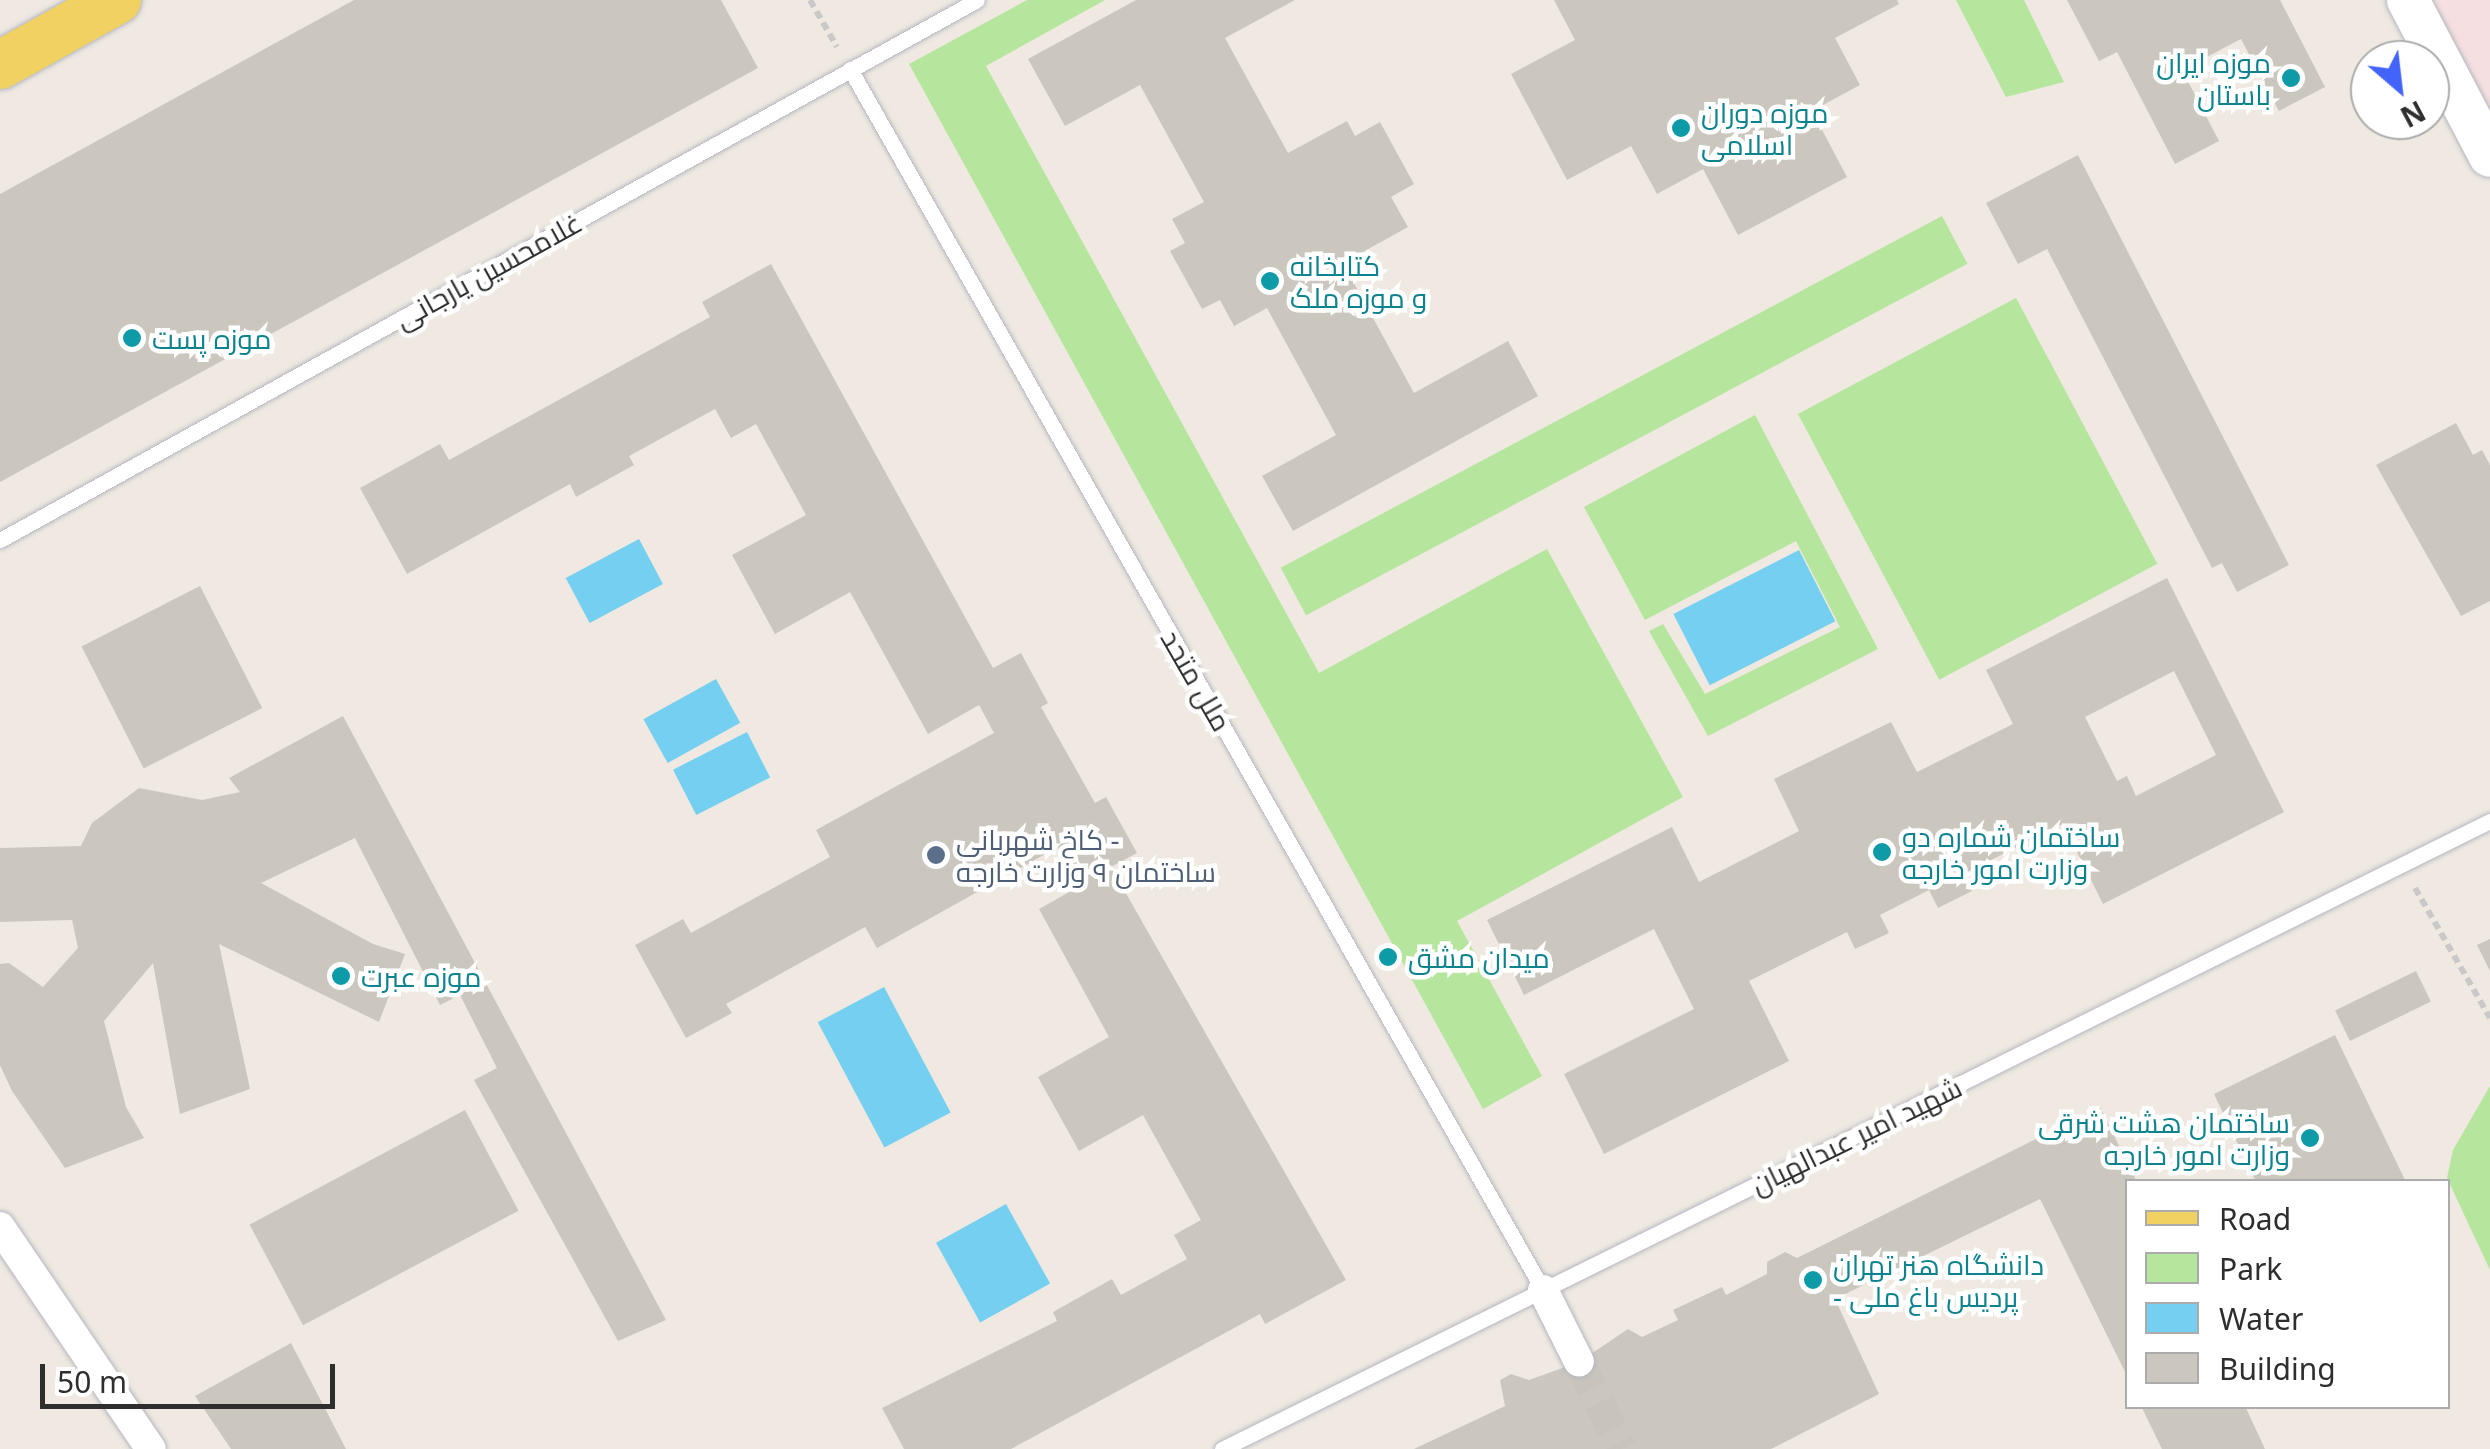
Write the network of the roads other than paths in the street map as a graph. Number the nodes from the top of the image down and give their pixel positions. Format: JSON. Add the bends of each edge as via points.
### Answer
{"nodes":[{"id":1,"x":117,"y":0,"type":"edge"},
{"id":2,"x":977,"y":0,"type":"edge"},
{"id":3,"x":2408,"y":0,"type":"edge"},
{"id":4,"x":0,"y":65,"type":"edge"},
{"id":5,"x":850,"y":69,"type":"junction"},
{"id":6,"x":2490,"y":156,"type":"edge"},
{"id":7,"x":0,"y":540,"type":"edge"},
{"id":8,"x":2490,"y":821,"type":"edge"},
{"id":9,"x":0,"y":1227,"type":"edge"},
{"id":10,"x":1543,"y":1290,"type":"junction"},
{"id":11,"x":1579,"y":1362,"type":"tunnel mouth"},
{"id":12,"x":151,"y":1449,"type":"edge"},
{"id":13,"x":1222,"y":1449,"type":"edge"}],
"edges":[{"from":1,"to":4,"type":"main road"},
{"from":2,"to":5,"type":"lane","name":"غلامحسین یارجانی"},
{"from":3,"to":6,"type":"street"},
{"from":5,"to":7,"type":"lane","name":"غلامحسین یارجانی"},
{"from":5,"to":10,"type":"lane","name":"ملل متحد"},
{"from":8,"to":10,"type":"lane","name":"شهید امیر عبدالهیان"},
{"from":9,"to":12,"type":"street"},
{"from":10,"to":11,"type":"street"},
{"from":10,"to":13,"type":"lane","name":"شهید امیر عبدالهیان"}]}
